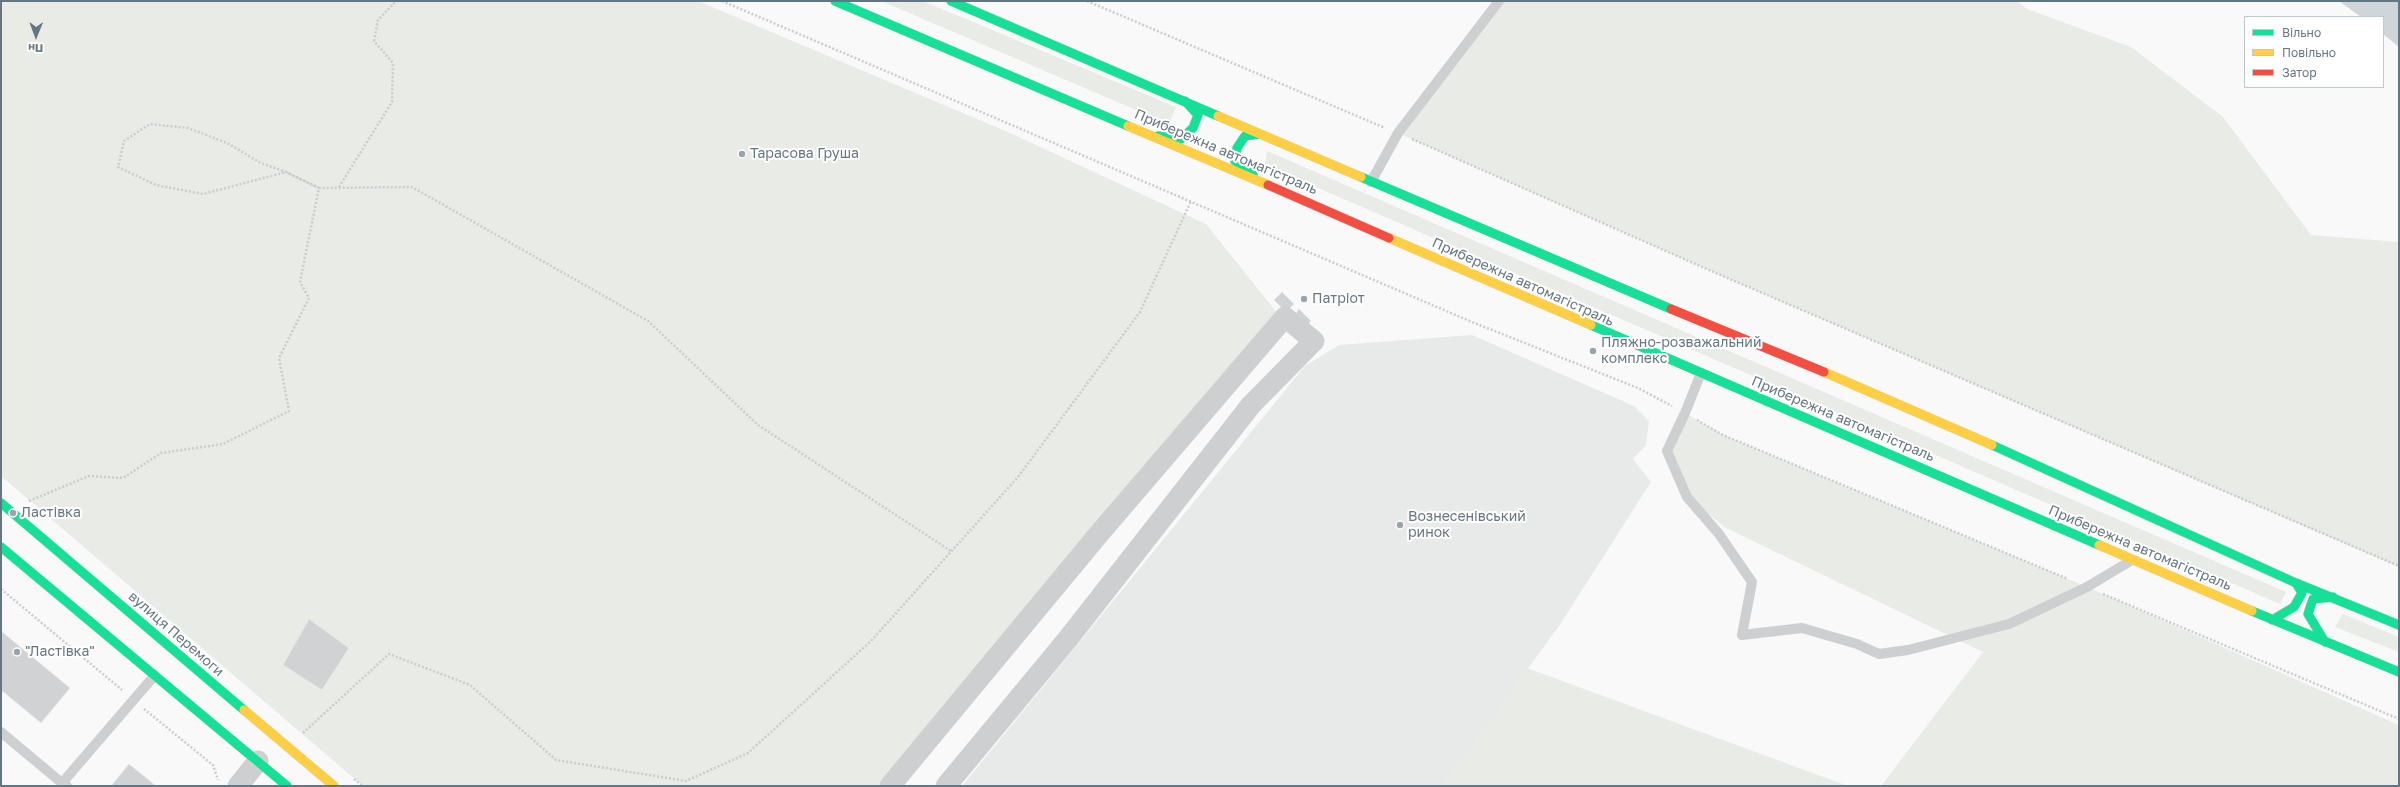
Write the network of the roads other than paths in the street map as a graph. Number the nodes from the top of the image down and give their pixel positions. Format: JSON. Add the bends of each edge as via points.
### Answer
{"nodes":[{"id":1,"x":835,"y":1,"type":"edge"},
{"id":2,"x":951,"y":1,"type":"edge"},
{"id":3,"x":1499,"y":1,"type":"edge"},
{"id":4,"x":1185,"y":101,"type":"junction"},
{"id":5,"x":1259,"y":134,"type":"junction"},
{"id":6,"x":1151,"y":135,"type":"junction"},
{"id":7,"x":1371,"y":182,"type":"junction"},
{"id":8,"x":1265,"y":184,"type":"junction"},
{"id":9,"x":1701,"y":373,"type":"junction"},
{"id":10,"x":1,"y":503,"type":"edge"},
{"id":11,"x":1,"y":547,"type":"edge"},
{"id":12,"x":2133,"y":560,"type":"junction"},
{"id":13,"x":2296,"y":582,"type":"junction"},
{"id":14,"x":2333,"y":596,"type":"junction"},
{"id":15,"x":2272,"y":620,"type":"junction"},
{"id":16,"x":2399,"y":625,"type":"edge"},
{"id":17,"x":2325,"y":642,"type":"junction"},
{"id":18,"x":2399,"y":672,"type":"edge"},
{"id":19,"x":155,"y":675,"type":"junction"},
{"id":20,"x":243,"y":709,"type":"junction"},
{"id":21,"x":245,"y":724,"type":"dead end"},
{"id":22,"x":235,"y":731,"type":"dead end"},
{"id":23,"x":1,"y":732,"type":"edge"},
{"id":24,"x":224,"y":733,"type":"junction"},
{"id":25,"x":260,"y":735,"type":"dead end"},
{"id":26,"x":279,"y":739,"type":"junction"},
{"id":27,"x":255,"y":753,"type":"junction"},
{"id":28,"x":65,"y":784,"type":"edge"},
{"id":29,"x":238,"y":786,"type":"edge"},
{"id":30,"x":287,"y":786,"type":"edge"},
{"id":31,"x":334,"y":786,"type":"edge"},
{"id":32,"x":890,"y":786,"type":"edge"},
{"id":33,"x":946,"y":786,"type":"edge"}],
"edges":[{"from":1,"to":6,"type":"main road","name":"Прибережна автомагістраль"},
{"from":2,"to":4,"type":"main road"},
{"from":3,"to":7,"type":"lane","via":[[1398,133]]},
{"from":4,"to":5,"type":"main road"},
{"from":4,"to":6,"type":"main road","via":[[1198,115],[1193,128],[1181,139]]},
{"from":5,"to":7,"type":"main road"},
{"from":5,"to":8,"type":"main road","via":[[1246,136],[1237,148],[1235,162]]},
{"from":6,"to":8,"type":"main road","name":"Прибережна автомагістраль"},
{"from":7,"to":13,"type":"main road","via":[[1942,422]]},
{"from":8,"to":9,"type":"main road","name":"Прибережна автомагістраль"},
{"from":9,"to":12,"type":"main road","name":"Прибережна автомагістраль"},
{"from":9,"to":12,"type":"lane","via":[[1667,450],[1687,497],[1719,534],[1752,582],[1742,634],[1802,628],[1857,644],[1879,654],[1893,652],[2010,624],[2087,587]]},
{"from":10,"to":20,"type":"main road","name":"вулиця Перемоги"},
{"from":11,"to":19,"type":"main road"},
{"from":12,"to":15,"type":"main road","name":"Прибережна автомагістраль"},
{"from":13,"to":14,"type":"main road"},
{"from":13,"to":15,"type":"main road","via":[[2302,593],[2294,606]]},
{"from":14,"to":16,"type":"main road"},
{"from":14,"to":17,"type":"main road","via":[[2313,599],[2308,614]]},
{"from":15,"to":17,"type":"main road","name":"Прибережна автомагістраль"},
{"from":17,"to":18,"type":"main road","name":"Прибережна автомагістраль"},
{"from":19,"to":24,"type":"main road"},
{"from":19,"to":28,"type":"lane"},
{"from":20,"to":21,"type":"main road"},
{"from":20,"to":26,"type":"main road","name":"вулиця Перемоги"},
{"from":22,"to":24,"type":"main road"},
{"from":23,"to":28,"type":"lane"},
{"from":24,"to":27,"type":"main road"},
{"from":25,"to":26,"type":"main road"},
{"from":26,"to":31,"type":"main road","name":"вулиця Перемоги"},
{"from":27,"to":29,"type":"street"},
{"from":27,"to":30,"type":"main road"},
{"from":32,"to":33,"type":"street","via":[[1098,535],[1285,317],[1314,341],[1251,405],[1081,622]]}]}
